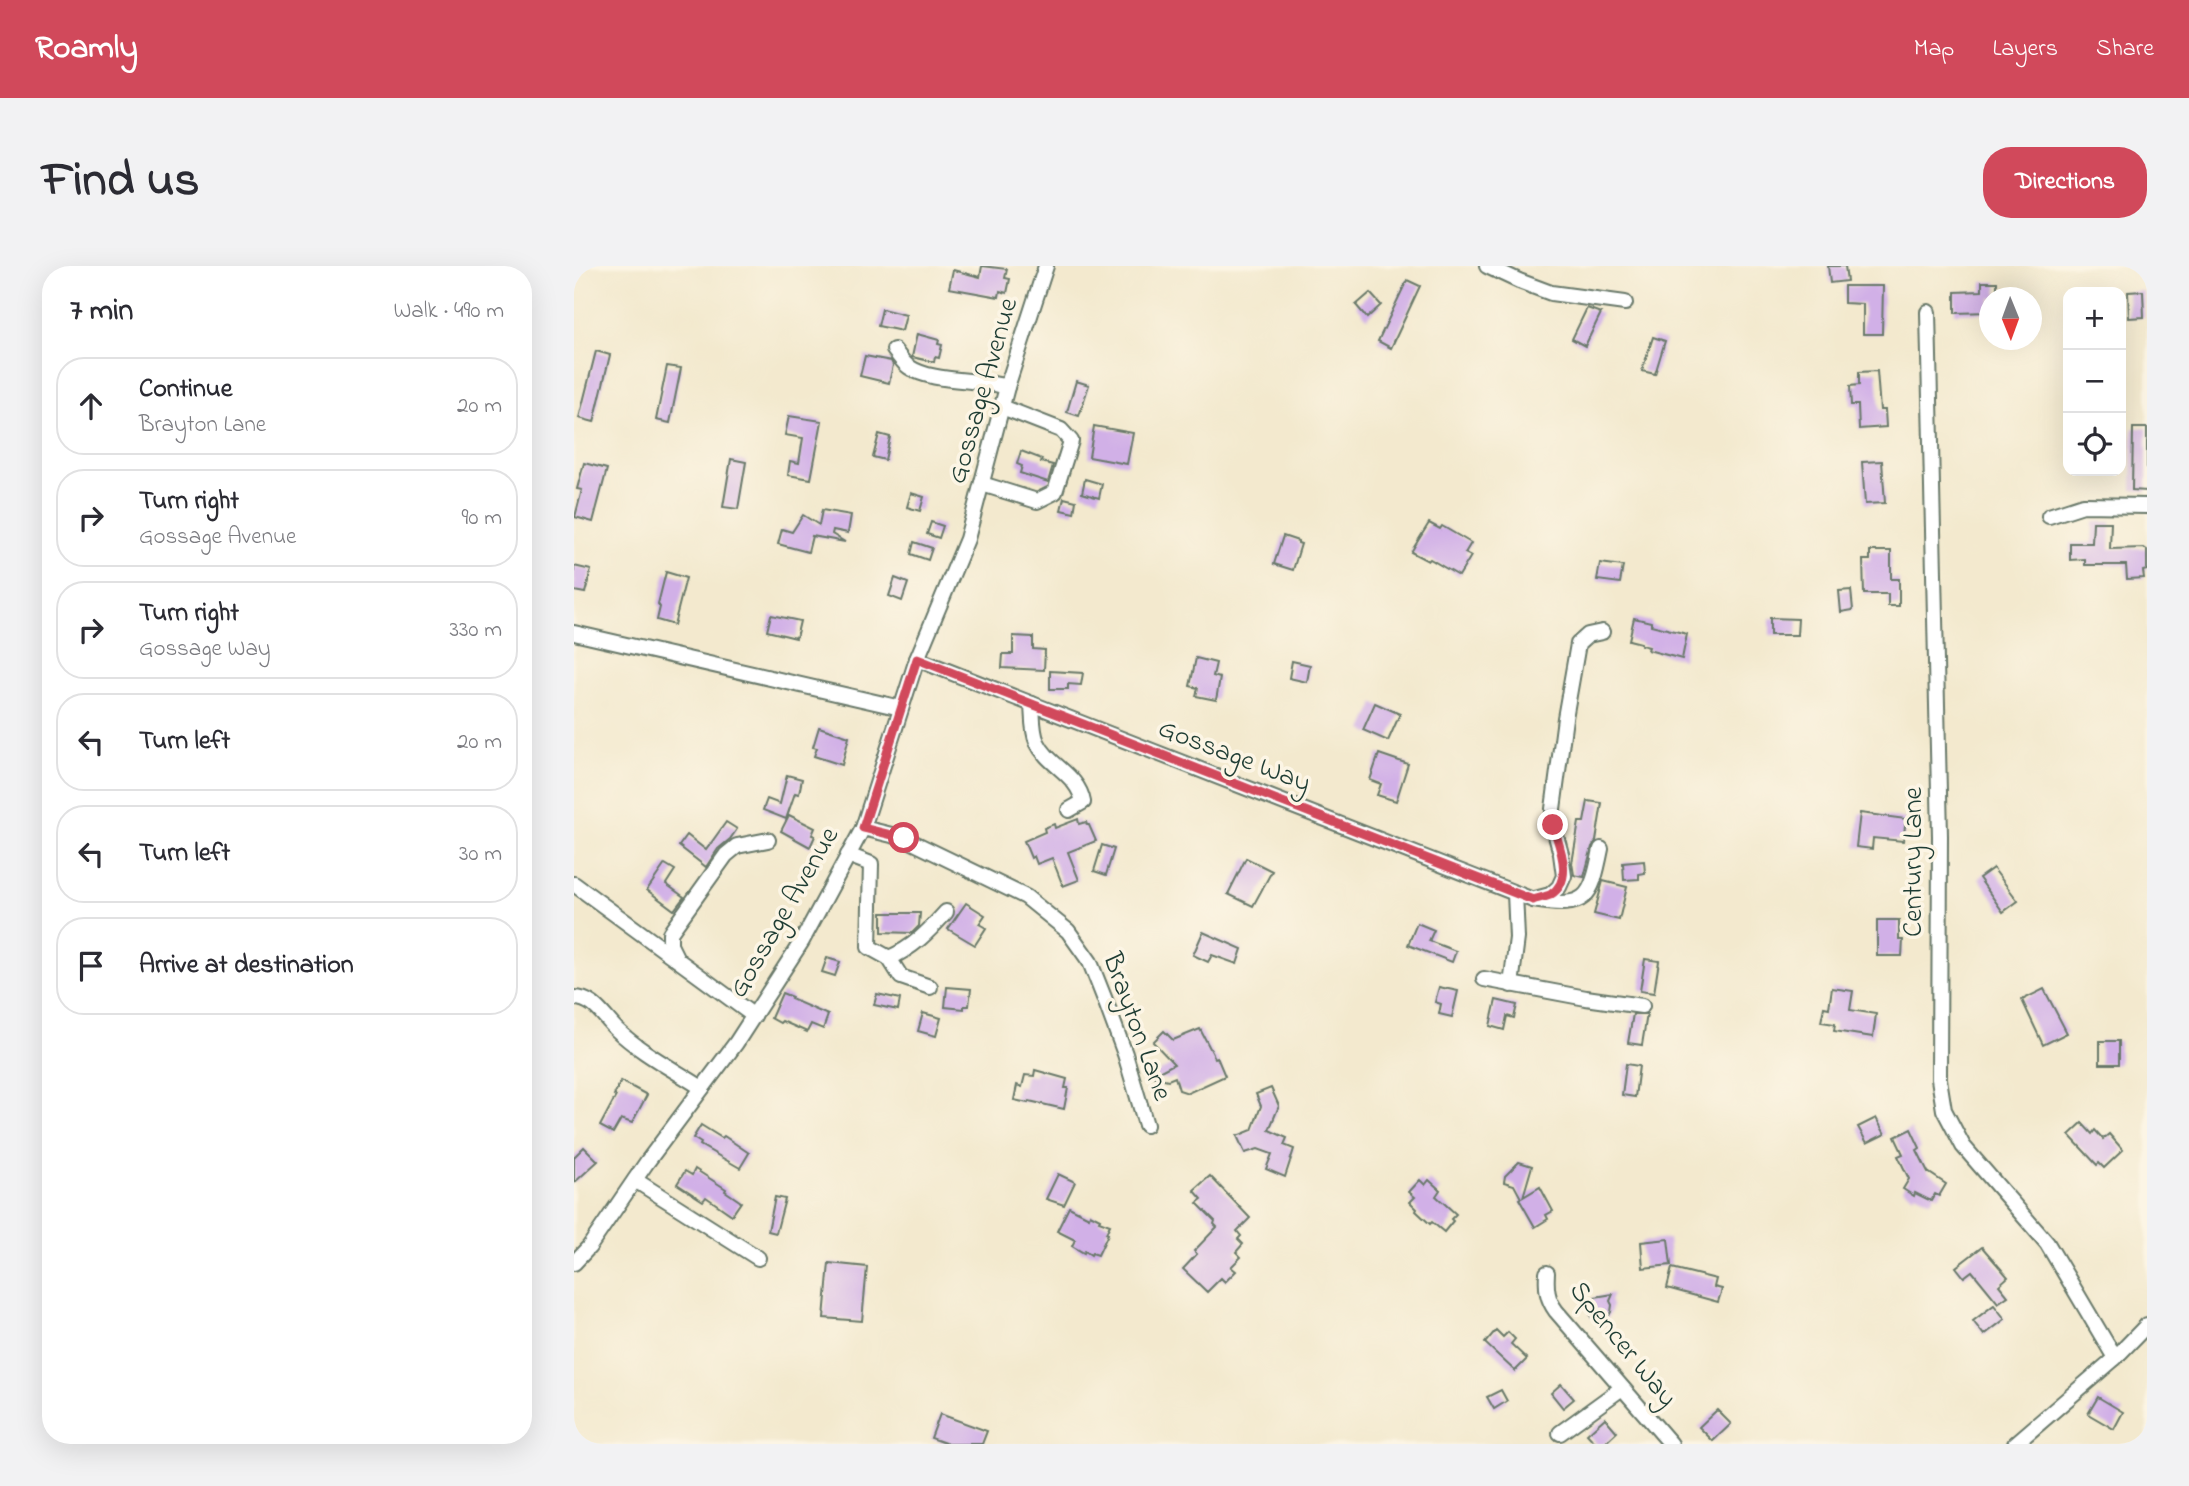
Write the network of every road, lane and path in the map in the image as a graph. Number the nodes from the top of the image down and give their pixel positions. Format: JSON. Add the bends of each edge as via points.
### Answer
{"nodes":[{"id":1,"x":1046,"y":266,"type":"edge"},
{"id":2,"x":1487,"y":266,"type":"edge"},
{"id":3,"x":1625,"y":303,"type":"dead end"},
{"id":4,"x":1928,"y":312,"type":"dead end"},
{"id":5,"x":894,"y":350,"type":"dead end"},
{"id":6,"x":1007,"y":387,"type":"junction"},
{"id":7,"x":1002,"y":407,"type":"junction"},
{"id":8,"x":982,"y":484,"type":"junction"},
{"id":9,"x":2147,"y":506,"type":"edge"},
{"id":10,"x":2049,"y":516,"type":"dead end"},
{"id":11,"x":1602,"y":632,"type":"dead end"},
{"id":12,"x":574,"y":633,"type":"edge"},
{"id":13,"x":917,"y":659,"type":"junction"},
{"id":14,"x":1032,"y":704,"type":"junction"},
{"id":15,"x":901,"y":708,"type":"junction"},
{"id":16,"x":1069,"y":810,"type":"dead end"},
{"id":17,"x":863,"y":828,"type":"junction"},
{"id":18,"x":768,"y":840,"type":"dead end"},
{"id":19,"x":1601,"y":849,"type":"dead end"},
{"id":20,"x":848,"y":855,"type":"junction"},
{"id":21,"x":574,"y":884,"type":"edge"},
{"id":22,"x":1515,"y":893,"type":"junction"},
{"id":23,"x":1533,"y":900,"type":"junction"},
{"id":24,"x":946,"y":912,"type":"dead end"},
{"id":25,"x":888,"y":958,"type":"junction"},
{"id":26,"x":677,"y":960,"type":"junction"},
{"id":27,"x":1484,"y":979,"type":"dead end"},
{"id":28,"x":1511,"y":985,"type":"junction"},
{"id":29,"x":930,"y":987,"type":"dead end"},
{"id":30,"x":574,"y":998,"type":"edge"},
{"id":31,"x":1642,"y":1006,"type":"dead end"},
{"id":32,"x":754,"y":1016,"type":"junction"},
{"id":33,"x":702,"y":1088,"type":"junction"},
{"id":34,"x":1146,"y":1125,"type":"dead end"},
{"id":35,"x":635,"y":1180,"type":"junction"},
{"id":36,"x":758,"y":1258,"type":"dead end"},
{"id":37,"x":574,"y":1263,"type":"edge"},
{"id":38,"x":1547,"y":1273,"type":"dead end"},
{"id":39,"x":2147,"y":1325,"type":"edge"},
{"id":40,"x":2115,"y":1358,"type":"junction"},
{"id":41,"x":1622,"y":1388,"type":"junction"},
{"id":42,"x":1560,"y":1433,"type":"dead end"},
{"id":43,"x":1671,"y":1444,"type":"edge"},
{"id":44,"x":2015,"y":1444,"type":"edge"}],
"edges":[{"from":1,"to":6,"type":"street","name":"Gossage Avenue"},
{"from":2,"to":3,"type":"street","via":[[1551,293]]},
{"from":4,"to":40,"type":"street","name":"Century Lane","via":[[1940,836],[1939,1079],[1944,1110],[1963,1146],[2047,1244]]},
{"from":5,"to":6,"type":"street","via":[[906,365],[923,375]]},
{"from":6,"to":7,"type":"street","name":"Gossage Avenue"},
{"from":7,"to":8,"type":"street","name":"Gossage Avenue"},
{"from":7,"to":8,"type":"street","via":[[1061,430],[1071,441],[1055,492],[1037,501]]},
{"from":8,"to":13,"type":"street","name":"Gossage Avenue","via":[[967,539]]},
{"from":9,"to":10,"type":"street","via":[[2084,505]]},
{"from":11,"to":23,"type":"street","via":[[1588,635],[1578,644],[1565,718],[1553,809],[1564,876],[1550,895]]},
{"from":12,"to":15,"type":"street"},
{"from":13,"to":14,"type":"street","name":"Gossage Way"},
{"from":13,"to":15,"type":"street","name":"Gossage Avenue"},
{"from":14,"to":16,"type":"street","via":[[1039,746],[1080,789],[1083,802]]},
{"from":14,"to":22,"type":"street","name":"Gossage Way"},
{"from":15,"to":17,"type":"street","name":"Gossage Avenue"},
{"from":17,"to":20,"type":"street","name":"Gossage Avenue"},
{"from":17,"to":34,"type":"street","name":"Brayton Lane","via":[[904,838],[1003,886],[1068,931],[1090,962]]},
{"from":18,"to":26,"type":"street","via":[[737,846],[726,855],[670,933]]},
{"from":19,"to":23,"type":"street","name":"Gossage Way","via":[[1588,893],[1560,905]]},
{"from":20,"to":25,"type":"street","via":[[871,864],[869,947]]},
{"from":20,"to":32,"type":"street","name":"Gossage Avenue","via":[[802,941]]},
{"from":21,"to":26,"type":"street"},
{"from":22,"to":23,"type":"street","name":"Gossage Way"},
{"from":22,"to":28,"type":"street","via":[[1517,938]]},
{"from":24,"to":25,"type":"street","via":[[926,935]]},
{"from":25,"to":29,"type":"street","via":[[901,977]]},
{"from":26,"to":32,"type":"street"},
{"from":27,"to":28,"type":"street"},
{"from":28,"to":31,"type":"street"},
{"from":30,"to":33,"type":"street","via":[[593,1003],[642,1051]]},
{"from":32,"to":33,"type":"street","name":"Gossage Avenue"},
{"from":33,"to":35,"type":"street","name":"Gossage Avenue"},
{"from":35,"to":36,"type":"street"},
{"from":35,"to":37,"type":"street","name":"Gossage Avenue"},
{"from":38,"to":41,"type":"street","name":"Spencer Way","via":[[1549,1301]]},
{"from":39,"to":40,"type":"street"},
{"from":40,"to":44,"type":"street"},
{"from":41,"to":42,"type":"street"},
{"from":41,"to":43,"type":"street","name":"Spencer Way"}]}
